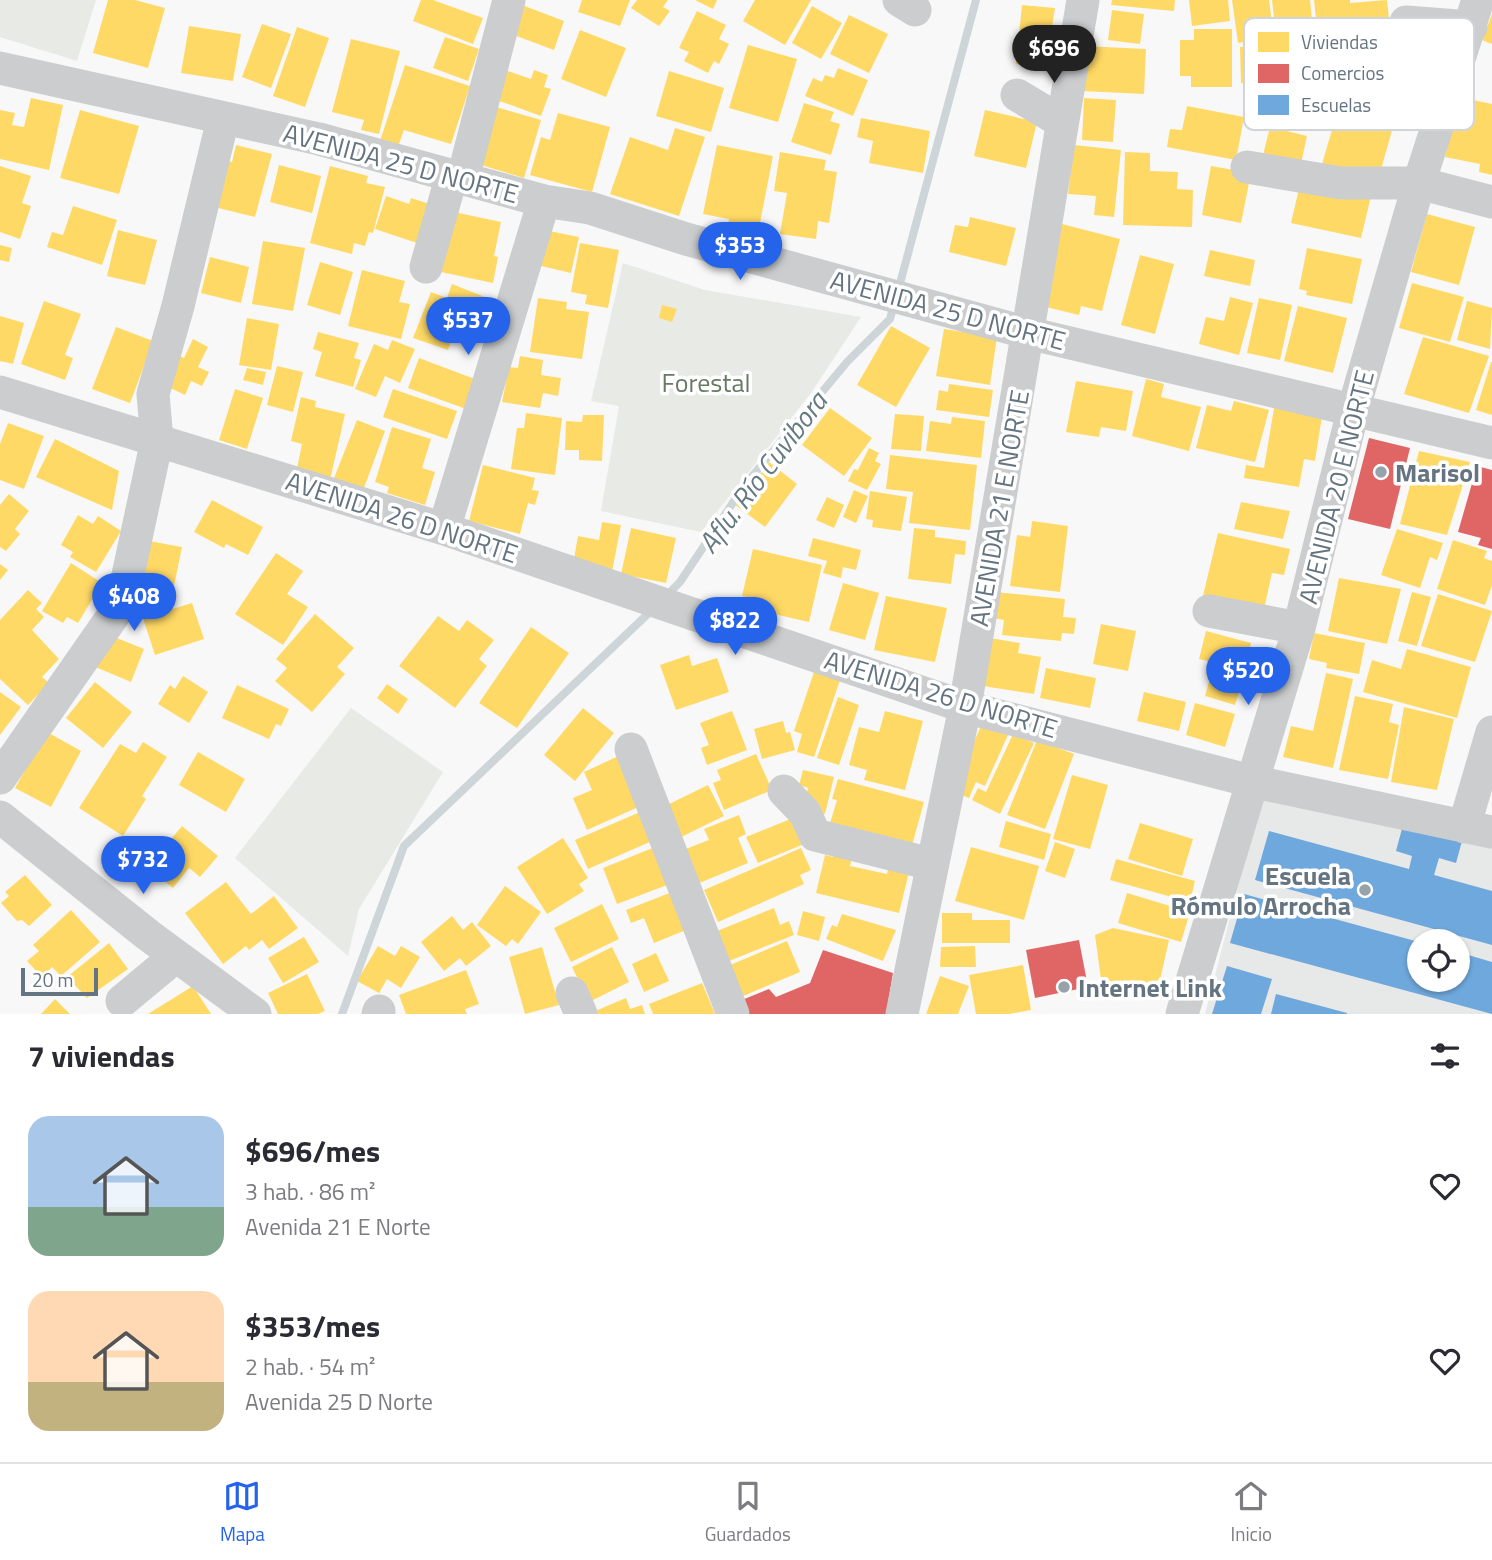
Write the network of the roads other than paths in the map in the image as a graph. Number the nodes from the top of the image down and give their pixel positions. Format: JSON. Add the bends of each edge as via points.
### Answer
{"nodes":[{"id":1,"x":509,"y":0,"type":"edge"},
{"id":2,"x":1083,"y":0,"type":"edge"},
{"id":3,"x":1468,"y":9,"type":"edge"},
{"id":4,"x":1425,"y":18,"type":"edge"},
{"id":5,"x":0,"y":68,"type":"edge"},
{"id":6,"x":1017,"y":95,"type":"dead end"},
{"id":7,"x":223,"y":119,"type":"junction"},
{"id":8,"x":1062,"y":122,"type":"junction"},
{"id":9,"x":1434,"y":130,"type":"edge"},
{"id":10,"x":1247,"y":167,"type":"dead end"},
{"id":11,"x":457,"y":177,"type":"junction"},
{"id":12,"x":1419,"y":183,"type":"junction"},
{"id":13,"x":544,"y":201,"type":"junction"},
{"id":14,"x":1492,"y":202,"type":"edge"},
{"id":15,"x":426,"y":267,"type":"dead end"},
{"id":16,"x":1028,"y":333,"type":"junction"},
{"id":17,"x":0,"y":392,"type":"edge"},
{"id":18,"x":1353,"y":411,"type":"junction"},
{"id":19,"x":158,"y":440,"type":"junction"},
{"id":20,"x":1492,"y":443,"type":"edge"},
{"id":21,"x":444,"y":529,"type":"junction"},
{"id":22,"x":1209,"y":611,"type":"dead end"},
{"id":23,"x":1300,"y":628,"type":"junction"},
{"id":24,"x":965,"y":707,"type":"junction"},
{"id":25,"x":1492,"y":732,"type":"edge"},
{"id":26,"x":631,"y":749,"type":"dead end"},
{"id":27,"x":0,"y":778,"type":"edge"},
{"id":28,"x":1255,"y":782,"type":"junction"},
{"id":29,"x":785,"y":791,"type":"dead end"},
{"id":30,"x":0,"y":817,"type":"edge"},
{"id":31,"x":1478,"y":830,"type":"edge"},
{"id":32,"x":931,"y":864,"type":"junction"},
{"id":33,"x":176,"y":956,"type":"junction"},
{"id":34,"x":122,"y":1000,"type":"dead end"},
{"id":35,"x":256,"y":1014,"type":"edge"},
{"id":36,"x":733,"y":1014,"type":"edge"},
{"id":37,"x":902,"y":1014,"type":"edge"},
{"id":38,"x":1182,"y":1014,"type":"edge"}],
"edges":[{"from":1,"to":11,"type":"street"},
{"from":2,"to":8,"type":"street","name":"AVENIDA 21 E NORTE"},
{"from":3,"to":4,"type":"street"},
{"from":5,"to":7,"type":"street","name":"AVENIDA 25 D NORTE"},
{"from":6,"to":8,"type":"street"},
{"from":7,"to":11,"type":"street","name":"AVENIDA 25 D NORTE","via":[[319,139]]},
{"from":7,"to":19,"type":"street","via":[[153,394]]},
{"from":8,"to":16,"type":"street","name":"AVENIDA 21 E NORTE"},
{"from":9,"to":12,"type":"street","name":"AVENIDA 20 E NORTE"},
{"from":10,"to":12,"type":"street","via":[[1341,183]]},
{"from":11,"to":13,"type":"street","name":"AVENIDA 25 D NORTE"},
{"from":11,"to":15,"type":"street"},
{"from":12,"to":14,"type":"street"},
{"from":12,"to":18,"type":"street","name":"AVENIDA 20 E NORTE"},
{"from":13,"to":16,"type":"street","name":"AVENIDA 25 D NORTE","via":[[590,208]]},
{"from":13,"to":21,"type":"street"},
{"from":16,"to":18,"type":"street","name":"AVENIDA 25 D NORTE"},
{"from":16,"to":24,"type":"street","name":"AVENIDA 21 E NORTE"},
{"from":17,"to":19,"type":"street","name":"AVENIDA 26 D NORTE"},
{"from":18,"to":20,"type":"street","name":"AVENIDA 25 D NORTE"},
{"from":18,"to":23,"type":"street","name":"AVENIDA 20 E NORTE"},
{"from":19,"to":21,"type":"street","name":"AVENIDA 26 D NORTE"},
{"from":19,"to":27,"type":"street","via":[[122,603]]},
{"from":21,"to":24,"type":"street","name":"AVENIDA 26 D NORTE"},
{"from":22,"to":23,"type":"street"},
{"from":23,"to":28,"type":"street","name":"AVENIDA 20 E NORTE"},
{"from":24,"to":28,"type":"street","name":"AVENIDA 26 D NORTE"},
{"from":24,"to":32,"type":"street","name":"AVENIDA 21 E NORTE"},
{"from":25,"to":31,"type":"street"},
{"from":26,"to":36,"type":"street"},
{"from":28,"to":31,"type":"street","name":"AVENIDA 26 D NORTE"},
{"from":28,"to":38,"type":"street","name":"AVENIDA 20 E NORTE"},
{"from":29,"to":32,"type":"street","via":[[805,813],[815,835]]},
{"from":30,"to":33,"type":"street"},
{"from":32,"to":37,"type":"street","name":"AVENIDA 21 E NORTE"},
{"from":33,"to":34,"type":"street"},
{"from":33,"to":35,"type":"street"}]}
